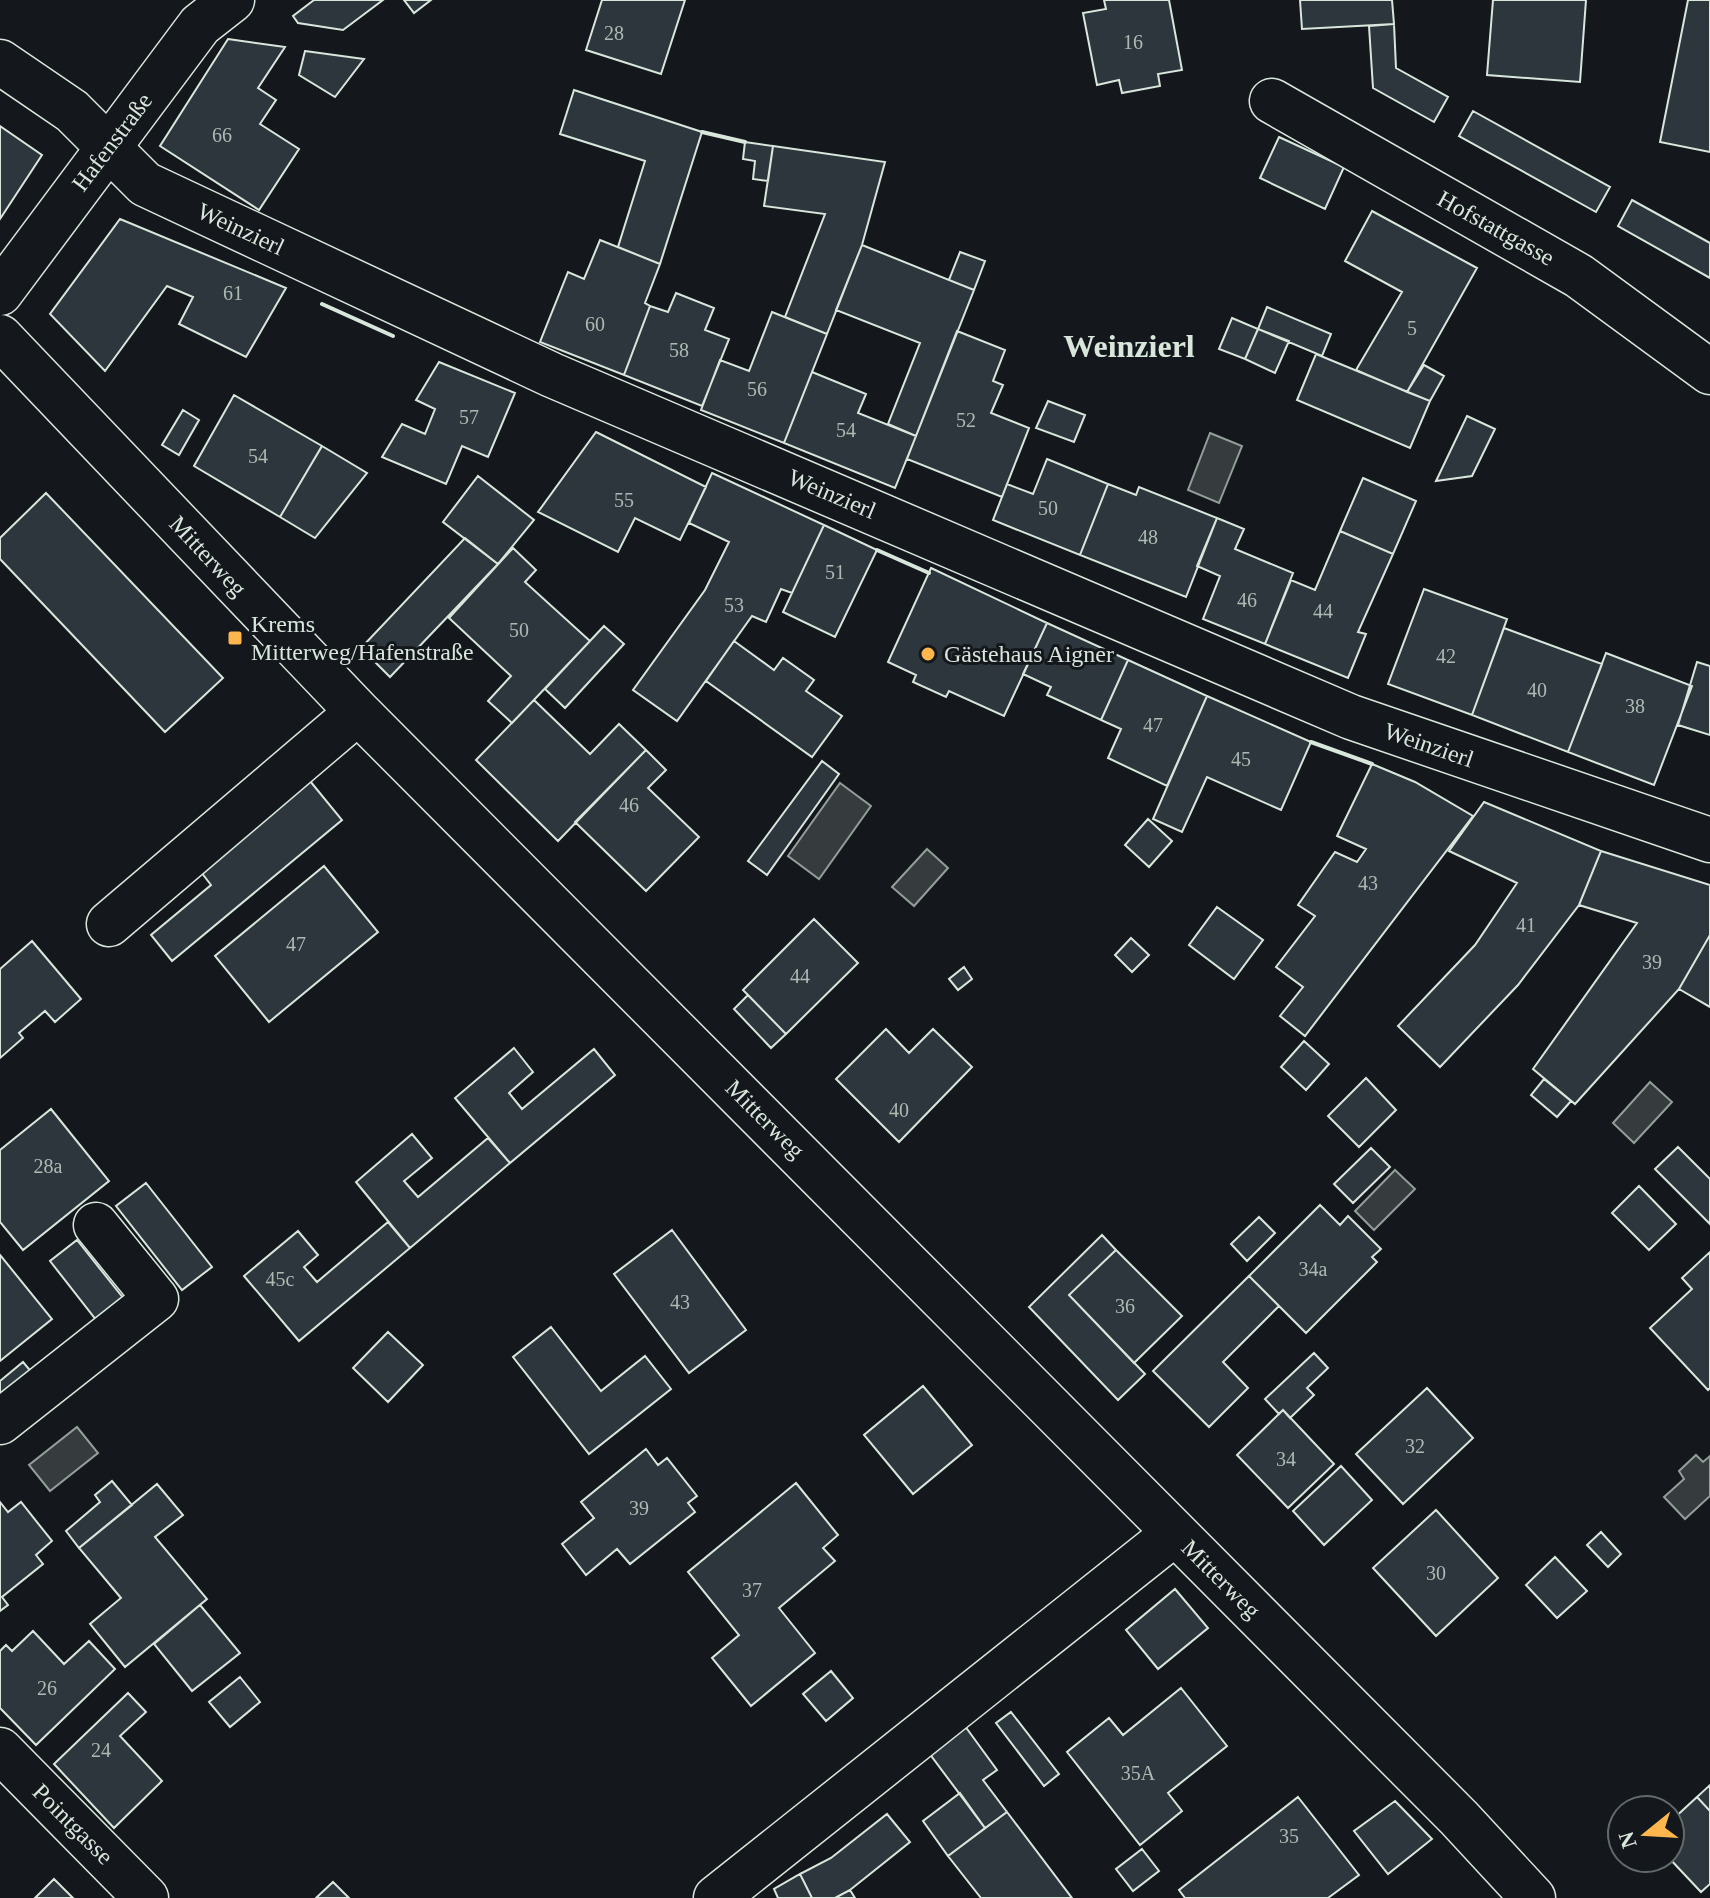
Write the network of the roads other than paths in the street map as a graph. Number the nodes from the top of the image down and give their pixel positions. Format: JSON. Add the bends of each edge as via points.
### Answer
{"nodes":[{"id":1,"x":232,"y":0,"type":"edge"},
{"id":2,"x":0,"y":62,"type":"edge"},
{"id":3,"x":1272,"y":101,"type":"dead end"},
{"id":4,"x":107,"y":148,"type":"junction"},
{"id":5,"x":13,"y":254,"type":"edge"},
{"id":6,"x":0,"y":293,"type":"edge"},
{"id":7,"x":0,"y":337,"type":"edge"},
{"id":8,"x":1710,"y":372,"type":"edge"},
{"id":9,"x":358,"y":712,"type":"junction"},
{"id":10,"x":1710,"y":840,"type":"edge"},
{"id":11,"x":109,"y":924,"type":"dead end"},
{"id":12,"x":96,"y":1225,"type":"dead end"},
{"id":13,"x":0,"y":1422,"type":"edge"},
{"id":14,"x":1175,"y":1533,"type":"junction"},
{"id":15,"x":0,"y":1750,"type":"edge"},
{"id":16,"x":146,"y":1898,"type":"edge"},
{"id":17,"x":716,"y":1898,"type":"edge"},
{"id":18,"x":1533,"y":1898,"type":"edge"}],
"edges":[{"from":1,"to":4,"type":"street","name":"Hafenstraße","via":[[200,25]]},
{"from":2,"to":4,"type":"street","name":"Weinzierl","via":[[72,111]]},
{"from":3,"to":8,"type":"street","name":"Hofstattgasse","via":[[1579,276]]},
{"from":4,"to":5,"type":"street","name":"Hafenstraße"},
{"from":4,"to":10,"type":"street","name":"Weinzierl","via":[[145,184],[552,375],[1351,717]]},
{"from":5,"to":6,"type":"street","name":"Hafenstraße"},
{"from":7,"to":9,"type":"street","name":"Mitterweg"},
{"from":9,"to":11,"type":"street"},
{"from":9,"to":14,"type":"street","name":"Mitterweg"},
{"from":12,"to":13,"type":"street","via":[[156,1299]]},
{"from":14,"to":17,"type":"street"},
{"from":14,"to":18,"type":"street","name":"Mitterweg"},
{"from":15,"to":16,"type":"street","name":"Pointgasse"}]}
